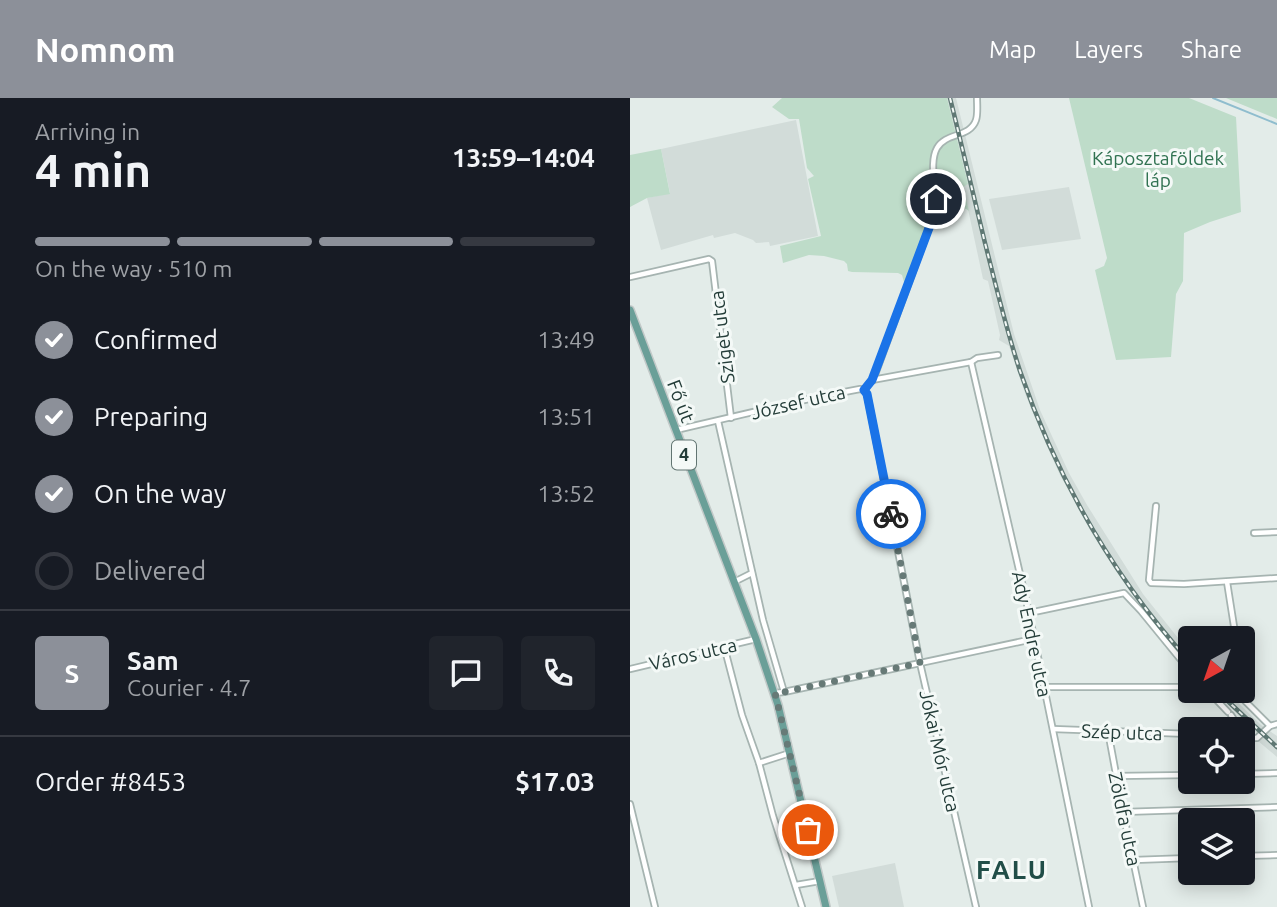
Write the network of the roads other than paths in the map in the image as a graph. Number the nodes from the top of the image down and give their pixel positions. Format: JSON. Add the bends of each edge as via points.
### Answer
{"nodes":[{"id":1,"x":978,"y":98,"type":"edge"},
{"id":2,"x":630,"y":277,"type":"edge"},
{"id":3,"x":630,"y":310,"type":"edge"},
{"id":4,"x":633,"y":328,"type":"edge"},
{"id":5,"x":998,"y":355,"type":"dead end"},
{"id":6,"x":971,"y":362,"type":"junction"},
{"id":7,"x":872,"y":380,"type":"junction"},
{"id":8,"x":864,"y":390,"type":"junction"},
{"id":9,"x":731,"y":418,"type":"junction"},
{"id":10,"x":718,"y":421,"type":"junction"},
{"id":11,"x":675,"y":430,"type":"junction"},
{"id":12,"x":1156,"y":506,"type":"dead end"},
{"id":13,"x":1277,"y":532,"type":"edge"},
{"id":14,"x":1254,"y":533,"type":"dead end"},
{"id":15,"x":752,"y":573,"type":"junction"},
{"id":16,"x":1277,"y":579,"type":"edge"},
{"id":17,"x":734,"y":582,"type":"junction"},
{"id":18,"x":1227,"y":582,"type":"junction"},
{"id":19,"x":1028,"y":613,"type":"junction"},
{"id":20,"x":1234,"y":626,"type":"edge"},
{"id":21,"x":1033,"y":639,"type":"junction"},
{"id":22,"x":769,"y":641,"type":"junction"},
{"id":23,"x":757,"y":642,"type":"junction"},
{"id":24,"x":724,"y":646,"type":"junction"},
{"id":25,"x":1178,"y":656,"type":"edge"},
{"id":26,"x":920,"y":663,"type":"junction"},
{"id":27,"x":630,"y":669,"type":"edge"},
{"id":28,"x":1044,"y":687,"type":"junction"},
{"id":29,"x":1178,"y":687,"type":"edge"},
{"id":30,"x":784,"y":692,"type":"junction"},
{"id":31,"x":775,"y":693,"type":"junction"},
{"id":32,"x":1248,"y":704,"type":"edge"},
{"id":33,"x":1277,"y":724,"type":"edge"},
{"id":34,"x":1270,"y":726,"type":"junction"},
{"id":35,"x":1053,"y":729,"type":"junction"},
{"id":36,"x":1108,"y":731,"type":"junction"},
{"id":37,"x":1178,"y":734,"type":"edge"},
{"id":38,"x":1255,"y":738,"type":"edge"},
{"id":39,"x":790,"y":753,"type":"junction"},
{"id":40,"x":759,"y":763,"type":"junction"},
{"id":41,"x":1277,"y":773,"type":"edge"},
{"id":42,"x":1255,"y":774,"type":"edge"},
{"id":43,"x":1178,"y":775,"type":"edge"},
{"id":44,"x":1116,"y":776,"type":"junction"},
{"id":45,"x":630,"y":804,"type":"edge"},
{"id":46,"x":1277,"y":807,"type":"edge"},
{"id":47,"x":1123,"y":812,"type":"junction"},
{"id":48,"x":1277,"y":855,"type":"edge"},
{"id":49,"x":1255,"y":856,"type":"edge"},
{"id":50,"x":1178,"y":858,"type":"edge"},
{"id":51,"x":1134,"y":860,"type":"junction"},
{"id":52,"x":820,"y":881,"type":"junction"},
{"id":53,"x":796,"y":885,"type":"junction"},
{"id":54,"x":655,"y":907,"type":"edge"},
{"id":55,"x":802,"y":907,"type":"edge"},
{"id":56,"x":826,"y":907,"type":"edge"},
{"id":57,"x":976,"y":907,"type":"edge"},
{"id":58,"x":1089,"y":907,"type":"edge"},
{"id":59,"x":1143,"y":907,"type":"edge"}],
"edges":[{"from":1,"to":7,"type":"street","name":"József utca","via":[[974,125],[937,149],[934,214]]},
{"from":2,"to":9,"type":"street","name":"Sziget utca","via":[[712,261]]},
{"from":3,"to":4,"type":"main road","name":"Fő út","number":"4"},
{"from":4,"to":11,"type":"main road","name":"Fő út","number":"4"},
{"from":5,"to":6,"type":"street"},
{"from":6,"to":7,"type":"street"},
{"from":6,"to":19,"type":"street","name":"Ady Endre utca"},
{"from":7,"to":8,"type":"street","name":"József utca"},
{"from":8,"to":9,"type":"street","name":"József utca"},
{"from":8,"to":26,"type":"street","name":"Jókai Mór utca"},
{"from":9,"to":10,"type":"street","name":"József utca"},
{"from":10,"to":11,"type":"street","name":"József utca"},
{"from":10,"to":15,"type":"street","name":"Fő út"},
{"from":11,"to":17,"type":"main road","name":"Fő út","number":"4"},
{"from":12,"to":18,"type":"street","via":[[1151,583]]},
{"from":13,"to":14,"type":"street"},
{"from":15,"to":17,"type":"street"},
{"from":15,"to":22,"type":"street","name":"Fő út"},
{"from":16,"to":18,"type":"street"},
{"from":17,"to":23,"type":"main road","name":"Fő út","number":"4"},
{"from":18,"to":20,"type":"street"},
{"from":19,"to":21,"type":"street","name":"Ady Endre utca"},
{"from":19,"to":25,"type":"street","via":[[1124,593]]},
{"from":21,"to":26,"type":"street"},
{"from":21,"to":28,"type":"street","name":"Ady Endre utca"},
{"from":22,"to":23,"type":"street"},
{"from":22,"to":30,"type":"street","name":"Fő út"},
{"from":23,"to":24,"type":"street","name":"Város utca"},
{"from":23,"to":31,"type":"main road","name":"Fő út","number":"4"},
{"from":24,"to":27,"type":"street","name":"Város utca"},
{"from":24,"to":40,"type":"street"},
{"from":26,"to":30,"type":"street"},
{"from":26,"to":57,"type":"street","name":"Jókai Mór utca"},
{"from":28,"to":29,"type":"street"},
{"from":28,"to":35,"type":"street","name":"Ady Endre utca"},
{"from":30,"to":31,"type":"street"},
{"from":31,"to":39,"type":"main road","name":"Fő út","number":"4"},
{"from":32,"to":34,"type":"street"},
{"from":33,"to":34,"type":"street"},
{"from":34,"to":38,"type":"street"},
{"from":35,"to":36,"type":"street","name":"Szép utca"},
{"from":35,"to":58,"type":"street","name":"Ady Endre utca"},
{"from":36,"to":37,"type":"street","name":"Szép utca"},
{"from":36,"to":44,"type":"street","name":"Zöldfa utca"},
{"from":39,"to":40,"type":"street"},
{"from":39,"to":52,"type":"main road","name":"Fő út","number":"4"},
{"from":40,"to":53,"type":"street"},
{"from":41,"to":42,"type":"street"},
{"from":43,"to":44,"type":"street"},
{"from":44,"to":47,"type":"street","name":"Zöldfa utca"},
{"from":45,"to":54,"type":"street"},
{"from":46,"to":47,"type":"street"},
{"from":47,"to":51,"type":"street","name":"Zöldfa utca"},
{"from":48,"to":49,"type":"street"},
{"from":50,"to":51,"type":"street"},
{"from":51,"to":59,"type":"street","name":"Zöldfa utca"},
{"from":52,"to":53,"type":"street"},
{"from":52,"to":56,"type":"main road","name":"Fő út","number":"4"},
{"from":53,"to":55,"type":"street"}]}
